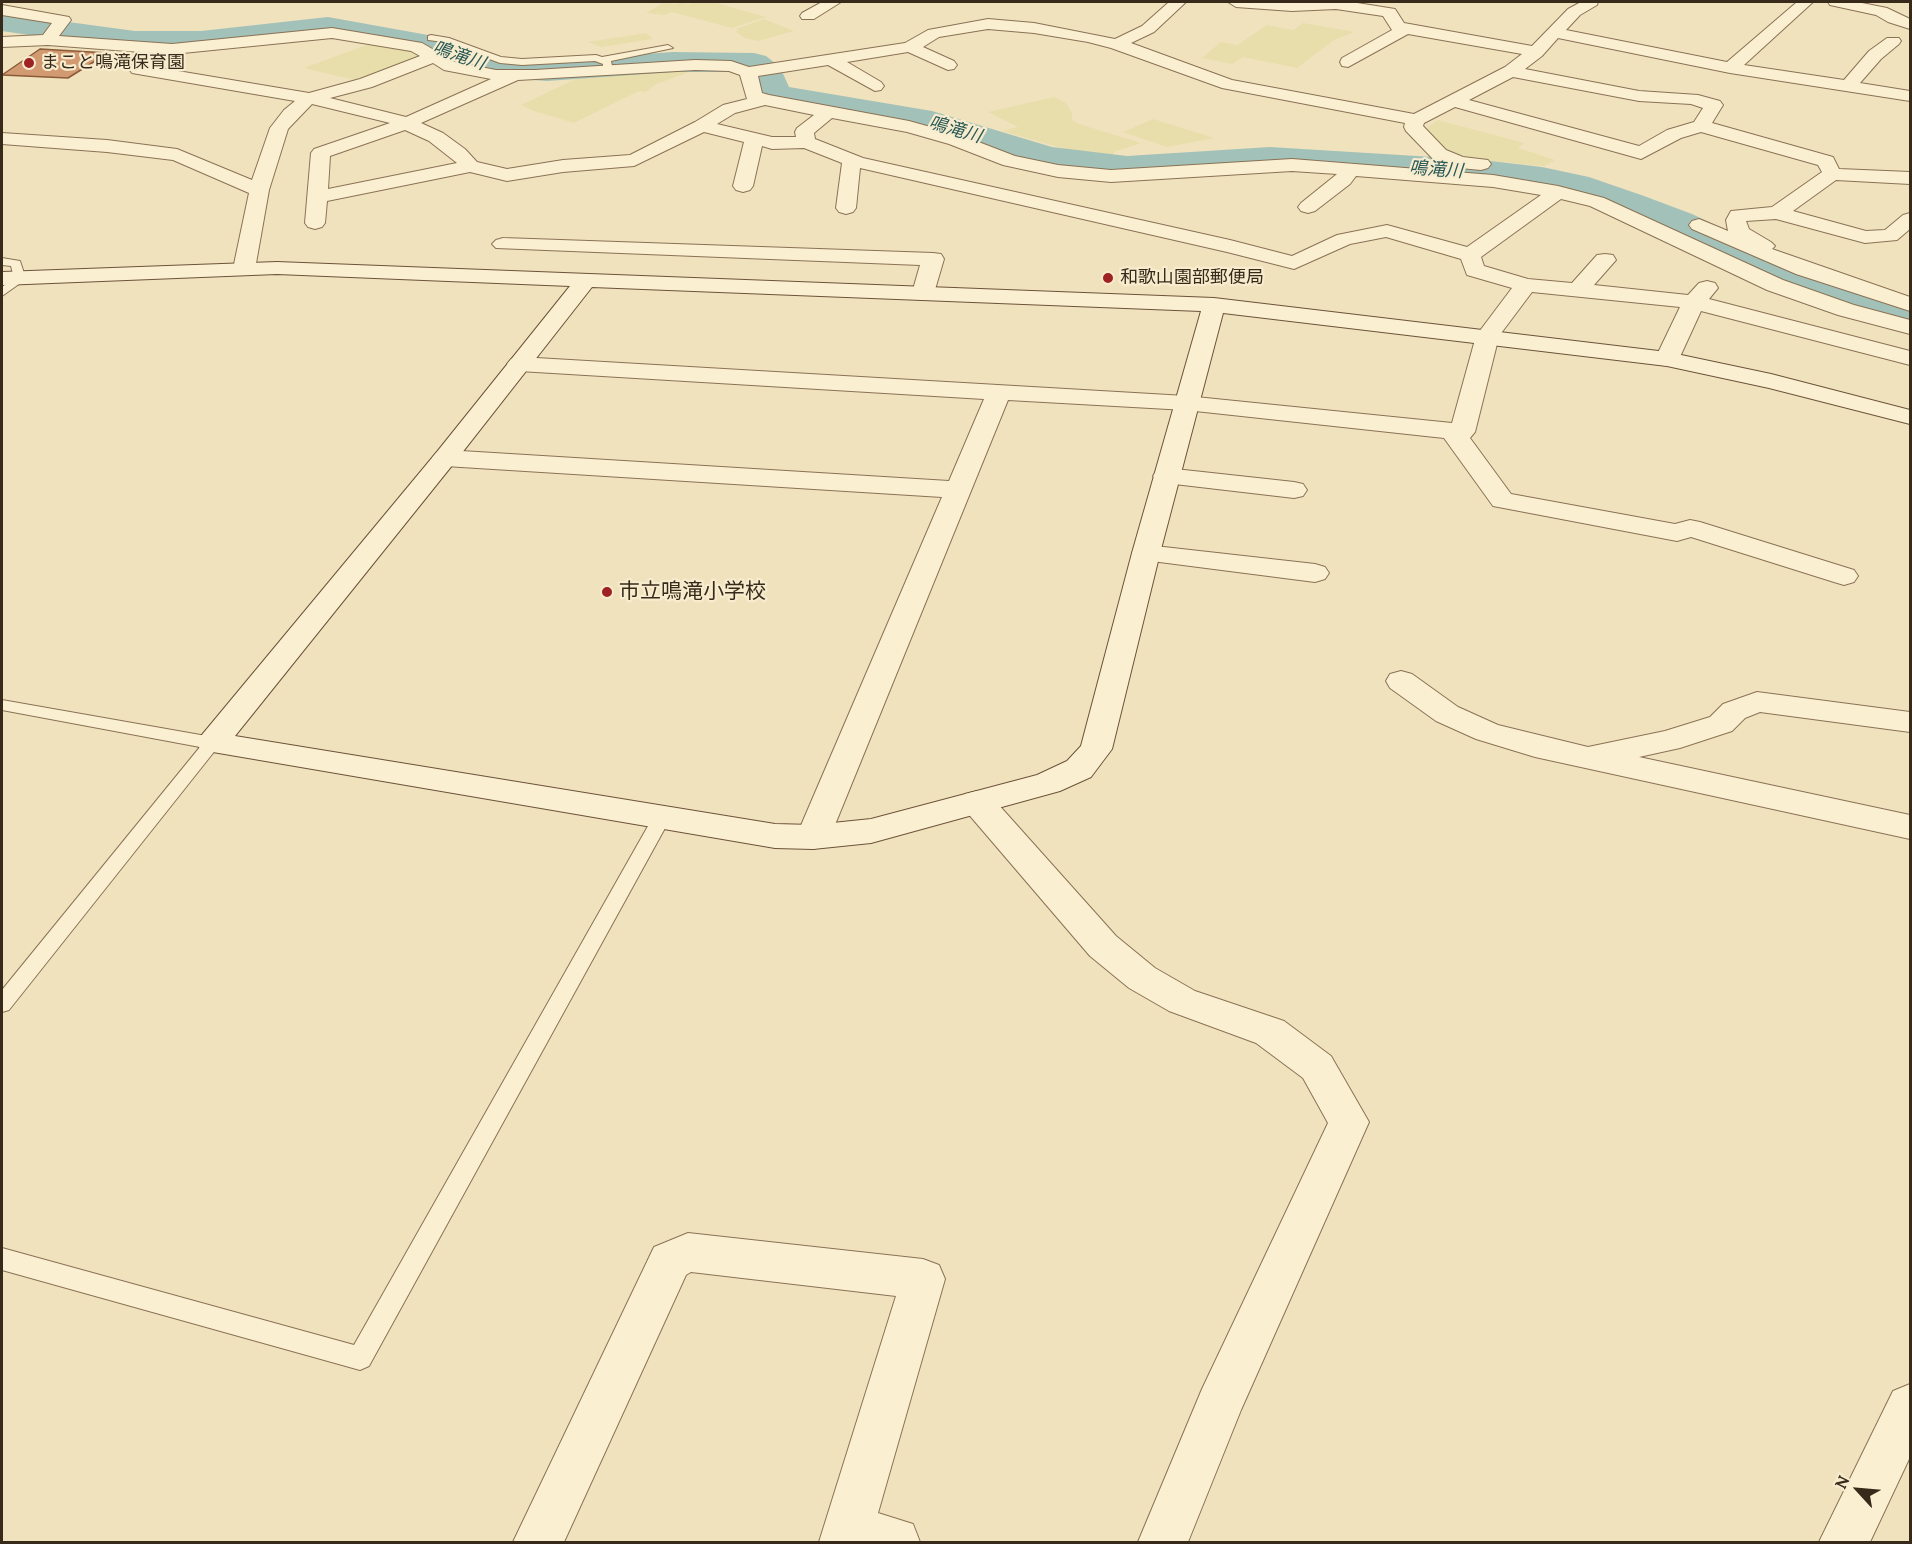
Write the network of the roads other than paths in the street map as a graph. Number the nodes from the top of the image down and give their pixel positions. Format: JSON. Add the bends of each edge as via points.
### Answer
{"nodes":[{"id":1,"x":833,"y":2,"type":"edge"},
{"id":2,"x":1178,"y":2,"type":"edge"},
{"id":3,"x":1236,"y":2,"type":"edge"},
{"id":4,"x":1591,"y":2,"type":"edge"},
{"id":5,"x":1806,"y":2,"type":"edge"},
{"id":6,"x":1836,"y":2,"type":"edge"},
{"id":7,"x":2,"y":10,"type":"edge"},
{"id":8,"x":1010,"y":10,"type":"dead end"},
{"id":9,"x":808,"y":16,"type":"dead end"},
{"id":10,"x":988,"y":24,"type":"junction"},
{"id":11,"x":1911,"y":24,"type":"edge"},
{"id":12,"x":913,"y":25,"type":"dead end"},
{"id":13,"x":1405,"y":29,"type":"junction"},
{"id":14,"x":1553,"y":32,"type":"junction"},
{"id":15,"x":934,"y":33,"type":"junction"},
{"id":16,"x":431,"y":38,"type":"dead end"},
{"id":17,"x":48,"y":40,"type":"junction"},
{"id":18,"x":1893,"y":40,"type":"dead end"},
{"id":19,"x":2,"y":42,"type":"edge"},
{"id":20,"x":1117,"y":44,"type":"junction"},
{"id":21,"x":910,"y":47,"type":"junction"},
{"id":22,"x":668,"y":48,"type":"dead end"},
{"id":23,"x":172,"y":49,"type":"junction"},
{"id":24,"x":1536,"y":52,"type":"junction"},
{"id":25,"x":436,"y":57,"type":"junction"},
{"id":26,"x":830,"y":59,"type":"junction"},
{"id":27,"x":1348,"y":62,"type":"dead end"},
{"id":28,"x":948,"y":65,"type":"dead end"},
{"id":29,"x":607,"y":66,"type":"junction"},
{"id":30,"x":1726,"y":67,"type":"junction"},
{"id":31,"x":759,"y":70,"type":"junction"},
{"id":32,"x":1511,"y":71,"type":"junction"},
{"id":33,"x":514,"y":75,"type":"junction"},
{"id":34,"x":875,"y":86,"type":"dead end"},
{"id":35,"x":1847,"y":87,"type":"junction"},
{"id":36,"x":1907,"y":95,"type":"edge"},
{"id":37,"x":309,"y":98,"type":"junction"},
{"id":38,"x":765,"y":100,"type":"junction"},
{"id":39,"x":1456,"y":102,"type":"junction"},
{"id":40,"x":1714,"y":105,"type":"junction"},
{"id":41,"x":826,"y":113,"type":"junction"},
{"id":42,"x":1896,"y":113,"type":"dead end"},
{"id":43,"x":1416,"y":120,"type":"junction"},
{"id":44,"x":407,"y":123,"type":"junction"},
{"id":45,"x":702,"y":126,"type":"junction"},
{"id":46,"x":1701,"y":126,"type":"junction"},
{"id":47,"x":2,"y":138,"type":"edge"},
{"id":48,"x":754,"y":139,"type":"junction"},
{"id":49,"x":806,"y":142,"type":"junction"},
{"id":50,"x":1043,"y":149,"type":"dead end"},
{"id":51,"x":857,"y":162,"type":"junction"},
{"id":52,"x":470,"y":166,"type":"junction"},
{"id":53,"x":1455,"y":169,"type":"junction"},
{"id":54,"x":1351,"y":170,"type":"junction"},
{"id":55,"x":1832,"y":174,"type":"junction"},
{"id":56,"x":1577,"y":177,"type":"dead end"},
{"id":57,"x":1911,"y":177,"type":"edge"},
{"id":58,"x":936,"y":180,"type":"junction"},
{"id":59,"x":743,"y":186,"type":"dead end"},
{"id":60,"x":259,"y":190,"type":"junction"},
{"id":61,"x":1557,"y":192,"type":"junction"},
{"id":62,"x":318,"y":197,"type":"junction"},
{"id":63,"x":938,"y":204,"type":"dead end"},
{"id":64,"x":1308,"y":207,"type":"dead end"},
{"id":65,"x":846,"y":208,"type":"dead end"},
{"id":66,"x":1777,"y":213,"type":"junction"},
{"id":67,"x":1686,"y":219,"type":"dead end"},
{"id":68,"x":1909,"y":221,"type":"edge"},
{"id":69,"x":315,"y":223,"type":"dead end"},
{"id":70,"x":502,"y":244,"type":"dead end"},
{"id":71,"x":611,"y":248,"type":"junction"},
{"id":72,"x":780,"y":254,"type":"junction"},
{"id":73,"x":1470,"y":255,"type":"junction"},
{"id":74,"x":1605,"y":260,"type":"dead end"},
{"id":75,"x":2,"y":262,"type":"edge"},
{"id":76,"x":1728,"y":264,"type":"junction"},
{"id":77,"x":244,"y":269,"type":"junction"},
{"id":78,"x":1804,"y":269,"type":"junction"},
{"id":79,"x":11,"y":279,"type":"edge"},
{"id":80,"x":586,"y":280,"type":"junction"},
{"id":81,"x":1526,"y":285,"type":"junction"},
{"id":82,"x":763,"y":287,"type":"junction"},
{"id":83,"x":1578,"y":290,"type":"junction"},
{"id":84,"x":2,"y":292,"type":"edge"},
{"id":85,"x":923,"y":293,"type":"junction"},
{"id":86,"x":1694,"y":302,"type":"junction"},
{"id":87,"x":1911,"y":303,"type":"edge"},
{"id":88,"x":1214,"y":305,"type":"junction"},
{"id":89,"x":1911,"y":327,"type":"edge"},
{"id":90,"x":1488,"y":336,"type":"junction"},
{"id":91,"x":1911,"y":358,"type":"edge"},
{"id":92,"x":1667,"y":359,"type":"junction"},
{"id":93,"x":519,"y":364,"type":"junction"},
{"id":94,"x":999,"y":393,"type":"junction"},
{"id":95,"x":1186,"y":403,"type":"junction"},
{"id":96,"x":1911,"y":417,"type":"edge"},
{"id":97,"x":1453,"y":432,"type":"junction"},
{"id":98,"x":445,"y":458,"type":"junction"},
{"id":99,"x":1166,"y":476,"type":"junction"},
{"id":100,"x":958,"y":490,"type":"junction"},
{"id":101,"x":1294,"y":490,"type":"dead end"},
{"id":102,"x":1146,"y":553,"type":"junction"},
{"id":103,"x":1315,"y":573,"type":"dead end"},
{"id":104,"x":1844,"y":576,"type":"dead end"},
{"id":105,"x":1401,"y":681,"type":"dead end"},
{"id":106,"x":2,"y":705,"type":"edge"},
{"id":107,"x":1911,"y":722,"type":"edge"},
{"id":108,"x":212,"y":743,"type":"junction"},
{"id":109,"x":1587,"y":757,"type":"junction"},
{"id":110,"x":977,"y":802,"type":"junction"},
{"id":111,"x":661,"y":819,"type":"junction"},
{"id":112,"x":1911,"y":827,"type":"edge"},
{"id":113,"x":813,"y":837,"type":"junction"},
{"id":114,"x":2,"y":1004,"type":"edge"},
{"id":115,"x":2,"y":1259,"type":"edge"},
{"id":116,"x":1911,"y":1407,"type":"edge"},
{"id":117,"x":845,"y":1537,"type":"edge"},
{"id":118,"x":537,"y":1542,"type":"edge"},
{"id":119,"x":895,"y":1542,"type":"edge"},
{"id":120,"x":1163,"y":1542,"type":"edge"},
{"id":121,"x":1844,"y":1542,"type":"edge"}],
"edges":[{"from":1,"to":9,"type":"street"},
{"from":2,"to":20,"type":"street","via":[[1148,29]]},
{"from":3,"to":13,"type":"street","via":[[1347,5],[1389,12],[1398,27]]},
{"from":4,"to":14,"type":"street"},
{"from":5,"to":30,"type":"street"},
{"from":6,"to":11,"type":"street","via":[[1881,10]]},
{"from":7,"to":17,"type":"street","via":[[63,20]]},
{"from":8,"to":10,"type":"street"},
{"from":10,"to":15,"type":"street"},
{"from":10,"to":20,"type":"street","via":[[1034,28]]},
{"from":12,"to":15,"type":"street"},
{"from":13,"to":24,"type":"street"},
{"from":13,"to":27,"type":"street"},
{"from":14,"to":24,"type":"street"},
{"from":14,"to":30,"type":"street"},
{"from":15,"to":21,"type":"street"},
{"from":16,"to":29,"type":"lane","via":[[500,60],[596,58]]},
{"from":17,"to":19,"type":"street"},
{"from":17,"to":23,"type":"street"},
{"from":18,"to":35,"type":"street"},
{"from":20,"to":43,"type":"street","via":[[1228,84]]},
{"from":21,"to":26,"type":"street"},
{"from":21,"to":28,"type":"street"},
{"from":22,"to":29,"type":"lane"},
{"from":23,"to":25,"type":"street","via":[[332,33],[416,47]]},
{"from":23,"to":37,"type":"street","via":[[138,69]]},
{"from":24,"to":32,"type":"street"},
{"from":25,"to":33,"type":"street","via":[[467,71]]},
{"from":25,"to":37,"type":"street","via":[[366,83]]},
{"from":26,"to":31,"type":"street"},
{"from":26,"to":34,"type":"street"},
{"from":29,"to":31,"type":"street","via":[[695,65]]},
{"from":29,"to":33,"type":"street"},
{"from":30,"to":35,"type":"street"},
{"from":30,"to":40,"type":"street","via":[[1710,83]]},
{"from":31,"to":38,"type":"street","via":[[754,96]]},
{"from":32,"to":39,"type":"street"},
{"from":32,"to":40,"type":"street","via":[[1639,96],[1692,99]]},
{"from":33,"to":44,"type":"street"},
{"from":35,"to":36,"type":"street"},
{"from":36,"to":42,"type":"street"},
{"from":37,"to":44,"type":"street"},
{"from":37,"to":60,"type":"street","via":[[279,128]]},
{"from":38,"to":41,"type":"street"},
{"from":38,"to":45,"type":"street","via":[[729,109]]},
{"from":39,"to":43,"type":"street"},
{"from":39,"to":46,"type":"street","via":[[1641,153],[1674,134]]},
{"from":40,"to":46,"type":"street"},
{"from":41,"to":49,"type":"street","via":[[804,132]]},
{"from":41,"to":54,"type":"street","via":[[909,127],[1010,160],[1058,171],[1111,176],[1292,165]]},
{"from":43,"to":53,"type":"street","via":[[1413,127]]},
{"from":44,"to":52,"type":"street","via":[[458,153]]},
{"from":44,"to":62,"type":"street","via":[[321,153]]},
{"from":45,"to":48,"type":"street"},
{"from":45,"to":52,"type":"street","via":[[634,160],[507,175]]},
{"from":46,"to":55,"type":"street","via":[[1826,161]]},
{"from":47,"to":60,"type":"street","via":[[177,155]]},
{"from":48,"to":49,"type":"street"},
{"from":48,"to":59,"type":"street"},
{"from":49,"to":51,"type":"street"},
{"from":50,"to":53,"type":"street","via":[[1110,159],[1313,150]]},
{"from":51,"to":58,"type":"street"},
{"from":51,"to":65,"type":"street","via":[[850,166]]},
{"from":52,"to":62,"type":"street"},
{"from":53,"to":54,"type":"street"},
{"from":53,"to":56,"type":"street","via":[[1522,167]]},
{"from":53,"to":61,"type":"street"},
{"from":54,"to":64,"type":"street"},
{"from":55,"to":57,"type":"street"},
{"from":55,"to":66,"type":"street"},
{"from":58,"to":63,"type":"street"},
{"from":58,"to":73,"type":"street","via":[[1294,263],[1344,239],[1387,231]]},
{"from":60,"to":77,"type":"street"},
{"from":61,"to":73,"type":"street"},
{"from":61,"to":76,"type":"street","via":[[1628,215]]},
{"from":62,"to":69,"type":"street"},
{"from":66,"to":68,"type":"street","via":[[1865,237],[1890,236]]},
{"from":66,"to":78,"type":"street","via":[[1738,215],[1739,232]]},
{"from":67,"to":78,"type":"street"},
{"from":70,"to":71,"type":"street"},
{"from":71,"to":72,"type":"street"},
{"from":71,"to":80,"type":"street"},
{"from":72,"to":82,"type":"street"},
{"from":72,"to":85,"type":"street","via":[[933,259]]},
{"from":73,"to":81,"type":"street","via":[[1475,270]]},
{"from":74,"to":83,"type":"street"},
{"from":75,"to":79,"type":"lane","via":[[15,263]]},
{"from":76,"to":86,"type":"street"},
{"from":76,"to":89,"type":"street","via":[[1846,310]]},
{"from":77,"to":79,"type":"street"},
{"from":77,"to":80,"type":"street"},
{"from":78,"to":87,"type":"street"},
{"from":79,"to":84,"type":"lane"},
{"from":80,"to":82,"type":"street"},
{"from":80,"to":93,"type":"street"},
{"from":81,"to":83,"type":"street"},
{"from":81,"to":90,"type":"street"},
{"from":82,"to":85,"type":"street"},
{"from":83,"to":86,"type":"street"},
{"from":85,"to":88,"type":"street"},
{"from":86,"to":91,"type":"street"},
{"from":86,"to":92,"type":"street"},
{"from":88,"to":90,"type":"street"},
{"from":88,"to":95,"type":"street"},
{"from":90,"to":92,"type":"street"},
{"from":90,"to":97,"type":"street","via":[[1462,432]]},
{"from":92,"to":96,"type":"street"},
{"from":93,"to":94,"type":"street"},
{"from":93,"to":98,"type":"street"},
{"from":94,"to":95,"type":"street"},
{"from":94,"to":100,"type":"street"},
{"from":95,"to":97,"type":"street"},
{"from":95,"to":99,"type":"street"},
{"from":97,"to":104,"type":"street","via":[[1502,500],[1677,533],[1690,528]]},
{"from":98,"to":100,"type":"street"},
{"from":98,"to":108,"type":"street"},
{"from":99,"to":101,"type":"street"},
{"from":99,"to":102,"type":"street"},
{"from":100,"to":113,"type":"street"},
{"from":102,"to":103,"type":"street"},
{"from":102,"to":110,"type":"street","via":[[1096,749],[1079,769],[1048,783]]},
{"from":105,"to":109,"type":"street","via":[[1447,714],[1487,732]]},
{"from":106,"to":108,"type":"lane"},
{"from":107,"to":109,"type":"street","via":[[1757,702],[1734,711],[1710,728],[1669,741]]},
{"from":108,"to":111,"type":"street"},
{"from":108,"to":114,"type":"lane"},
{"from":109,"to":112,"type":"street"},
{"from":110,"to":113,"type":"street","via":[[871,831]]},
{"from":110,"to":120,"type":"street","via":[[1103,946],[1142,978],[1182,1001],[1270,1032],[1317,1067],[1349,1122],[1219,1405]]},
{"from":111,"to":113,"type":"street","via":[[775,836]]},
{"from":111,"to":115,"type":"lane","via":[[360,1358]]},
{"from":116,"to":121,"type":"street"},
{"from":117,"to":118,"type":"street","via":[[923,1280],[688,1252],[670,1261]]},
{"from":117,"to":119,"type":"street"}]}
